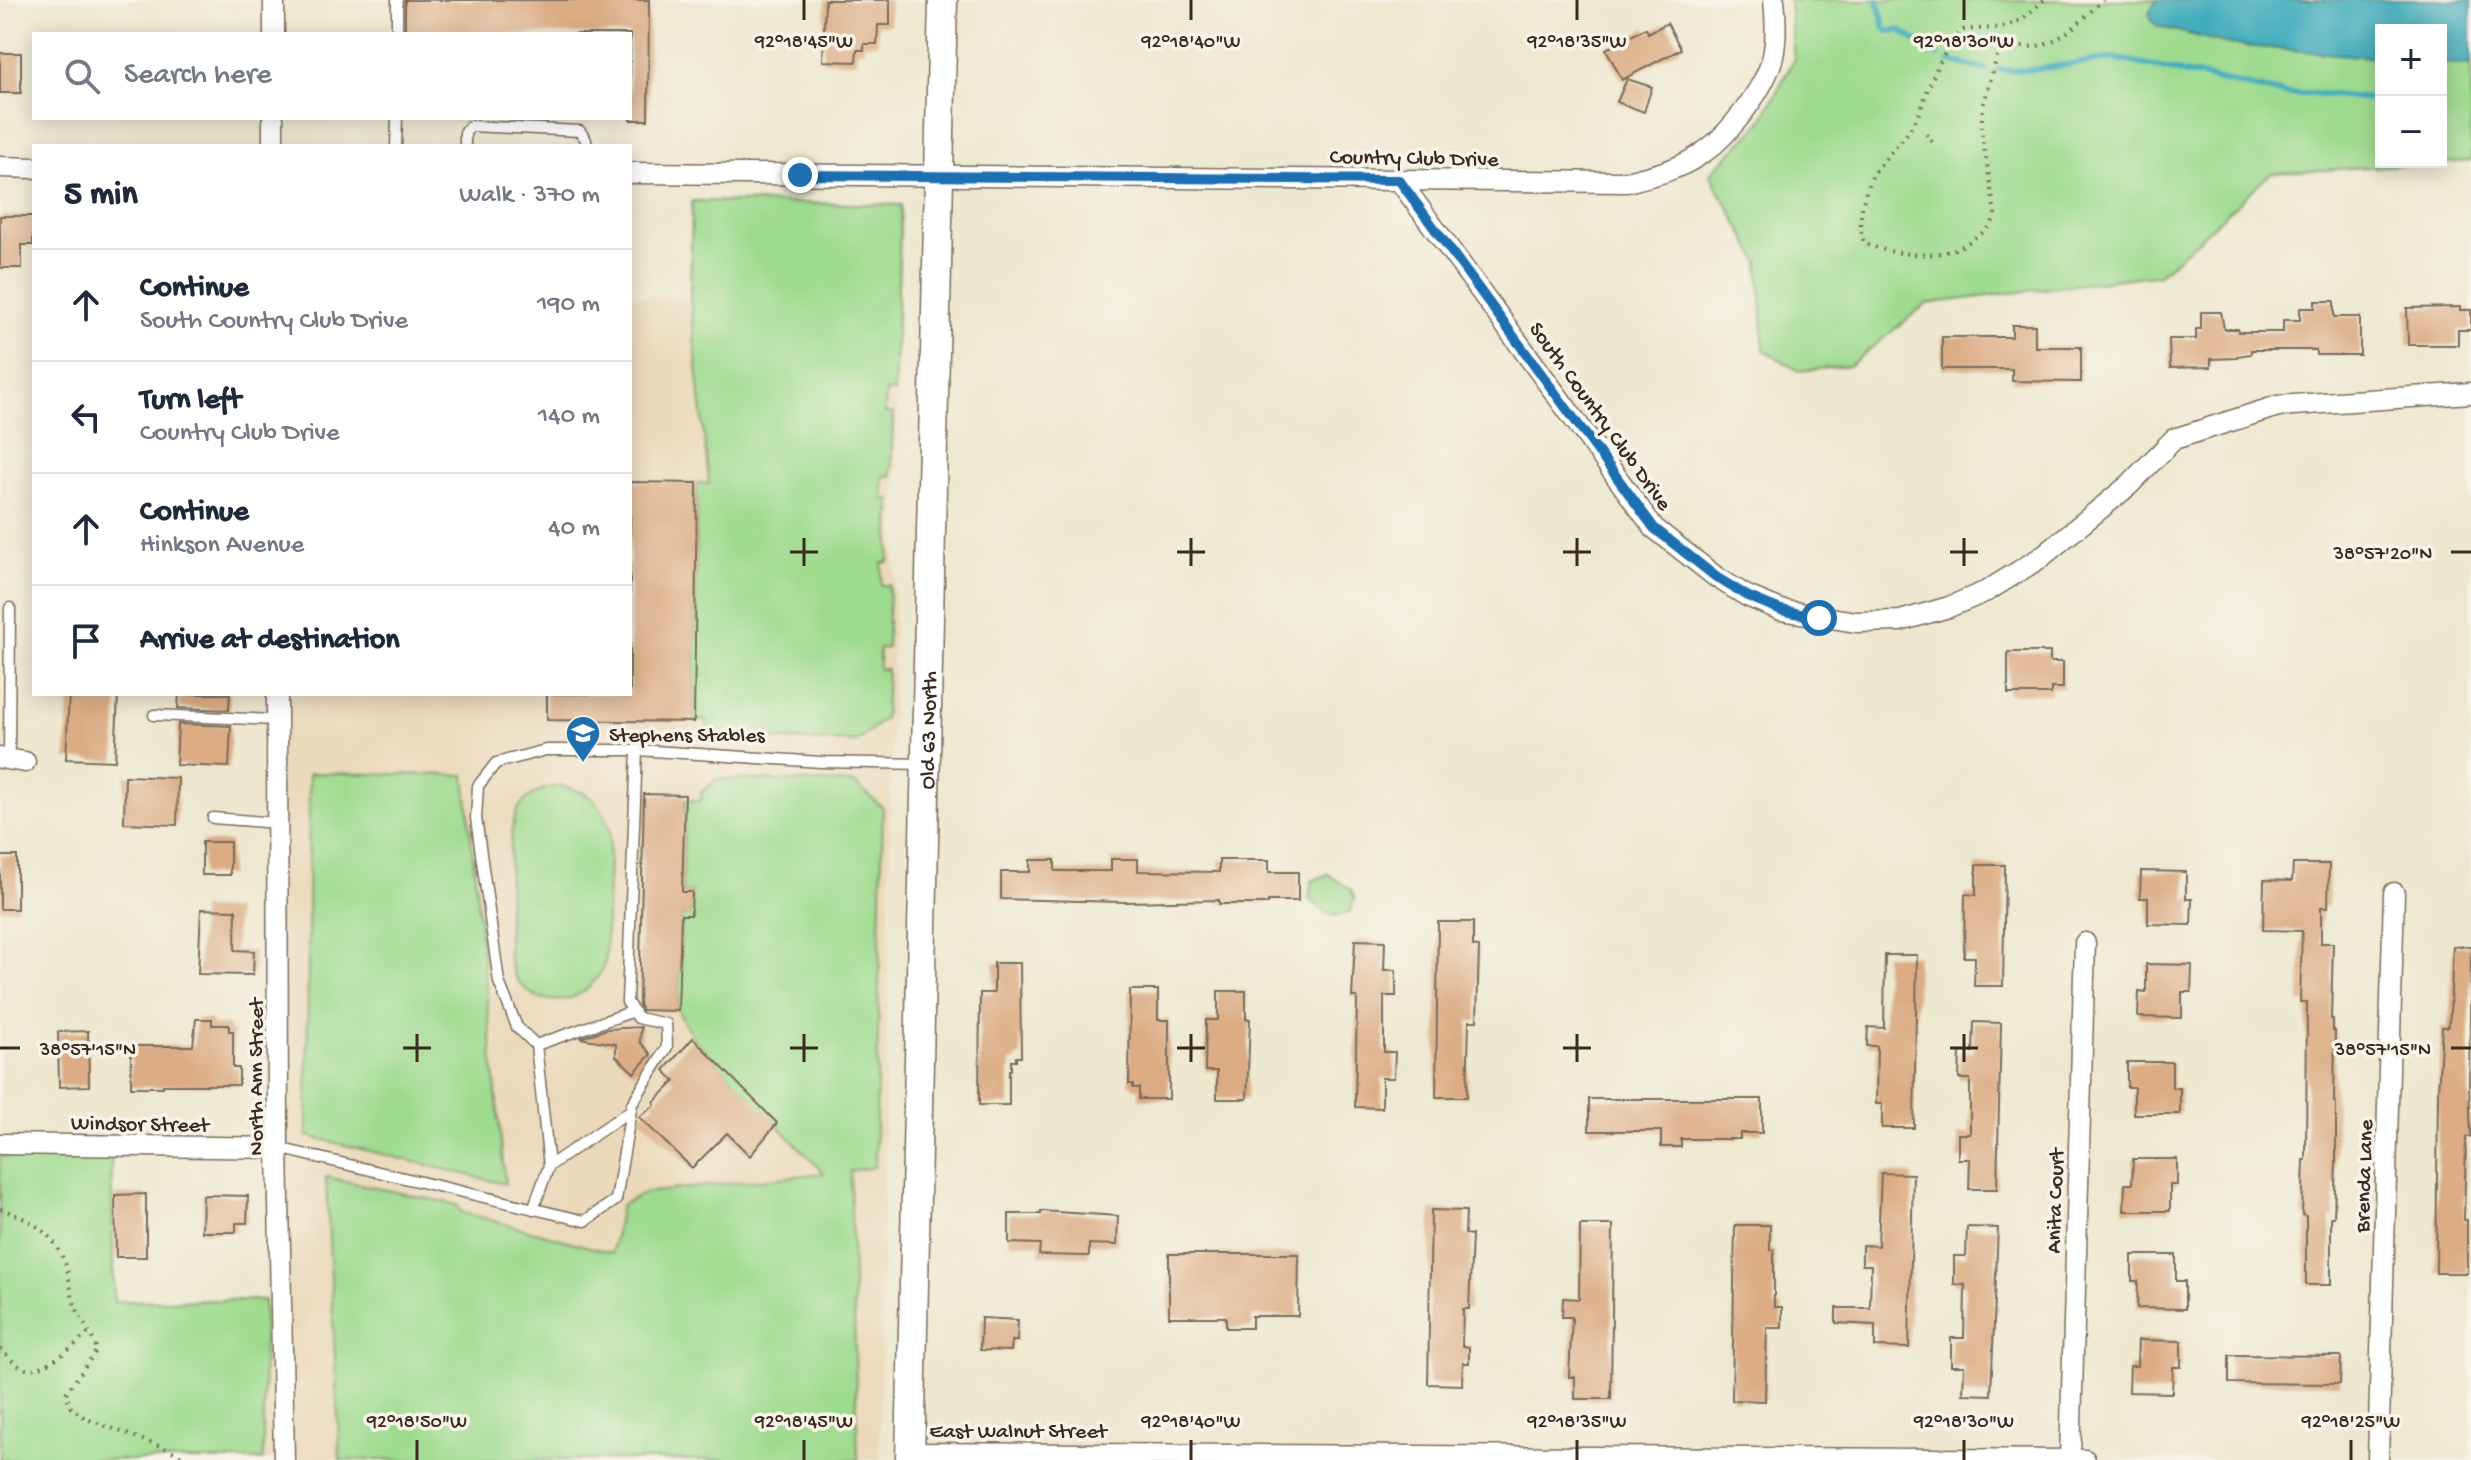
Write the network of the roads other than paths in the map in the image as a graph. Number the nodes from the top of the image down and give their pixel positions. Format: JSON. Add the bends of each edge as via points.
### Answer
{"nodes":[{"id":1,"x":274,"y":0,"type":"edge"},
{"id":2,"x":397,"y":0,"type":"edge"},
{"id":3,"x":943,"y":0,"type":"edge"},
{"id":4,"x":1774,"y":0,"type":"edge"},
{"id":5,"x":274,"y":32,"type":"edge"},
{"id":6,"x":397,"y":32,"type":"edge"},
{"id":7,"x":273,"y":120,"type":"edge"},
{"id":8,"x":397,"y":120,"type":"edge"},
{"id":9,"x":273,"y":144,"type":"edge"},
{"id":10,"x":396,"y":144,"type":"edge"},
{"id":11,"x":465,"y":144,"type":"edge"},
{"id":12,"x":586,"y":144,"type":"edge"},
{"id":13,"x":0,"y":167,"type":"edge"},
{"id":14,"x":32,"y":168,"type":"edge"},
{"id":15,"x":632,"y":173,"type":"edge"},
{"id":16,"x":940,"y":176,"type":"junction"},
{"id":17,"x":1399,"y":180,"type":"junction"},
{"id":18,"x":2471,"y":393,"type":"edge"},
{"id":19,"x":10,"y":608,"type":"dead end"},
{"id":20,"x":277,"y":696,"type":"edge"},
{"id":21,"x":154,"y":715,"type":"dead end"},
{"id":22,"x":277,"y":720,"type":"junction"},
{"id":23,"x":637,"y":750,"type":"junction"},
{"id":24,"x":11,"y":760,"type":"edge"},
{"id":25,"x":926,"y":764,"type":"junction"},
{"id":26,"x":213,"y":818,"type":"dead end"},
{"id":27,"x":277,"y":823,"type":"junction"},
{"id":28,"x":2394,"y":893,"type":"dead end"},
{"id":29,"x":2085,"y":943,"type":"dead end"},
{"id":30,"x":634,"y":1011,"type":"junction"},
{"id":31,"x":536,"y":1045,"type":"junction"},
{"id":32,"x":631,"y":1110,"type":"junction"},
{"id":33,"x":0,"y":1144,"type":"edge"},
{"id":34,"x":278,"y":1148,"type":"junction"},
{"id":35,"x":549,"y":1166,"type":"junction"},
{"id":36,"x":533,"y":1209,"type":"junction"},
{"id":37,"x":910,"y":1456,"type":"edge"},
{"id":38,"x":284,"y":1460,"type":"edge"},
{"id":39,"x":2070,"y":1460,"type":"edge"},
{"id":40,"x":2085,"y":1460,"type":"edge"},
{"id":41,"x":2378,"y":1460,"type":"edge"}],
"edges":[{"from":1,"to":5,"type":"street"},
{"from":2,"to":6,"type":"lane"},
{"from":3,"to":16,"type":"main road","name":"Old 63 North"},
{"from":4,"to":17,"type":"street","name":"Country Club Drive","via":[[1773,57],[1758,92],[1702,154],[1626,182]]},
{"from":7,"to":9,"type":"street"},
{"from":8,"to":10,"type":"lane"},
{"from":11,"to":12,"type":"lane","via":[[470,126],[580,131]]},
{"from":13,"to":14,"type":"street"},
{"from":15,"to":16,"type":"street","name":"Country Club Drive"},
{"from":16,"to":17,"type":"street","name":"Country Club Drive"},
{"from":16,"to":25,"type":"main road","name":"Old 63 North"},
{"from":17,"to":18,"type":"street","name":"South Country Club Drive","via":[[1654,528],[1747,596],[1794,613],[1856,622],[1900,621],[1987,591],[2040,558],[2128,486],[2174,439],[2278,406]]},
{"from":19,"to":24,"type":"lane"},
{"from":20,"to":22,"type":"street","name":"North Ann Street"},
{"from":21,"to":22,"type":"lane"},
{"from":22,"to":27,"type":"street","name":"North Ann Street"},
{"from":23,"to":25,"type":"lane"},
{"from":23,"to":30,"type":"lane","via":[[627,1002]]},
{"from":23,"to":31,"type":"lane","via":[[546,750],[496,763],[478,786],[476,818],[499,982],[517,1027]]},
{"from":25,"to":37,"type":"main road","name":"Old 63 North"},
{"from":26,"to":27,"type":"lane"},
{"from":27,"to":34,"type":"street","name":"North Ann Street"},
{"from":28,"to":41,"type":"street","name":"Brenda Lane"},
{"from":29,"to":39,"type":"street","name":"Anita Court"},
{"from":30,"to":31,"type":"lane"},
{"from":30,"to":32,"type":"lane","via":[[638,1018],[666,1024],[667,1047]]},
{"from":31,"to":35,"type":"lane"},
{"from":32,"to":35,"type":"lane"},
{"from":32,"to":36,"type":"lane","via":[[616,1200],[585,1221]]},
{"from":33,"to":34,"type":"street","name":"Windsor Street"},
{"from":34,"to":36,"type":"lane"},
{"from":34,"to":38,"type":"street","name":"North Ann Street"},
{"from":35,"to":36,"type":"lane"},
{"from":37,"to":39,"type":"street","name":"East Walnut Street"},
{"from":39,"to":40,"type":"street","name":"East Walnut Street"}]}
